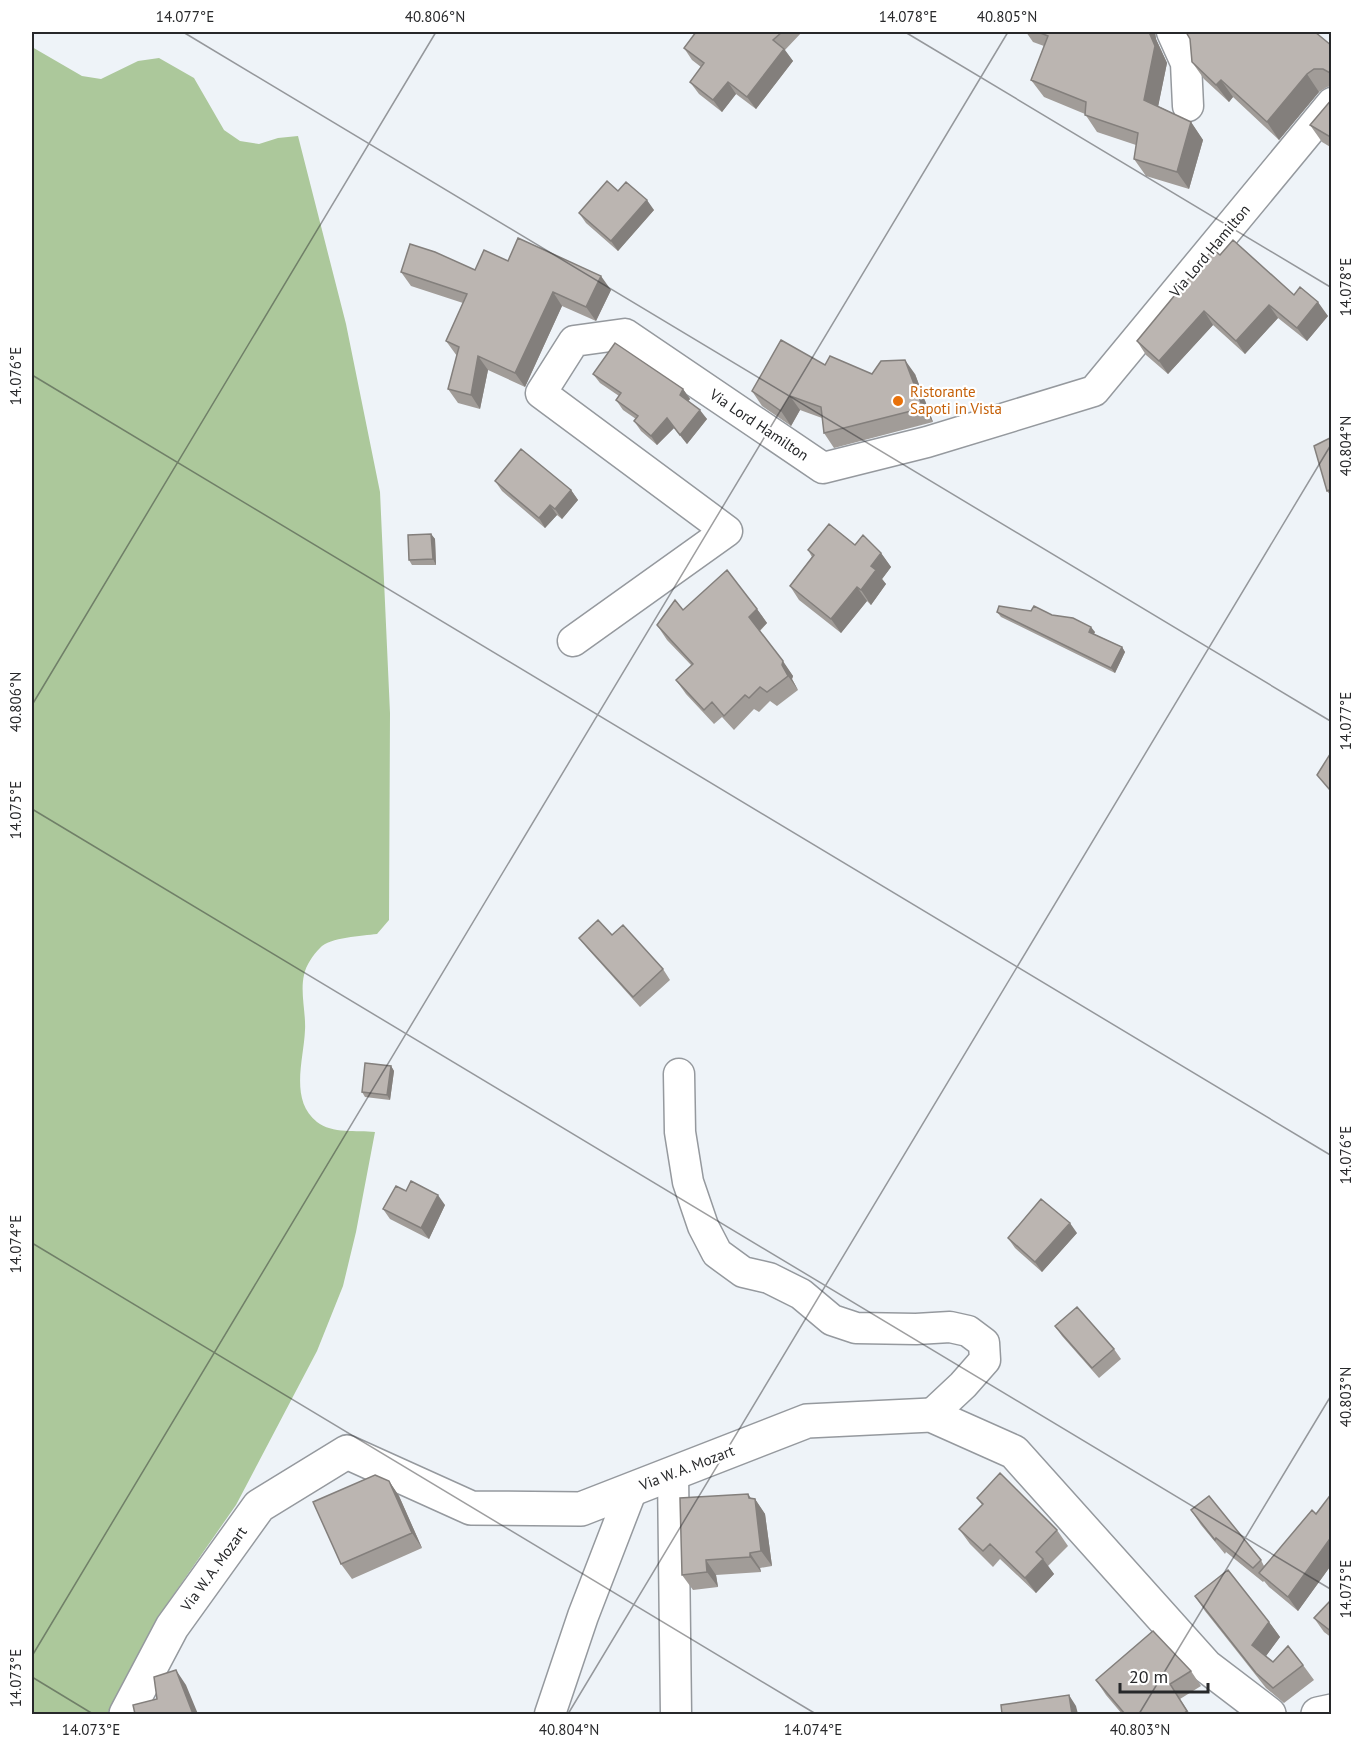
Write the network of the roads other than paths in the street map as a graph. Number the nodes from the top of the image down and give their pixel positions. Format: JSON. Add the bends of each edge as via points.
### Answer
{"nodes":[{"id":1,"x":1172,"y":32,"type":"edge"},
{"id":2,"x":1332,"y":103,"type":"edge"},
{"id":3,"x":1188,"y":106,"type":"dead end"},
{"id":4,"x":573,"y":641,"type":"dead end"},
{"id":5,"x":678,"y":1074,"type":"dead end"},
{"id":6,"x":932,"y":1415,"type":"junction"},
{"id":7,"x":673,"y":1473,"type":"junction"},
{"id":8,"x":632,"y":1489,"type":"junction"},
{"id":9,"x":1332,"y":1711,"type":"edge"},
{"id":10,"x":126,"y":1714,"type":"edge"},
{"id":11,"x":550,"y":1714,"type":"edge"},
{"id":12,"x":676,"y":1714,"type":"edge"},
{"id":13,"x":1269,"y":1714,"type":"edge"},
{"id":14,"x":1318,"y":1714,"type":"edge"}],
"edges":[{"from":1,"to":3,"type":"street","via":[[1186,63]]},
{"from":2,"to":4,"type":"street","name":"Via Lord Hamilton","via":[[1094,391],[927,442],[823,468],[625,334],[574,342],[541,393],[727,531]]},
{"from":5,"to":6,"type":"street","via":[[680,1132],[688,1182],[703,1227],[717,1253],[742,1272],[769,1278],[801,1294],[831,1320],[856,1328],[950,1327],[968,1331],[984,1343],[985,1360]]},
{"from":6,"to":7,"type":"street","name":"Via W. A. Mozart","via":[[807,1421]]},
{"from":6,"to":13,"type":"street","name":"Via W. A. Mozart","via":[[1014,1452],[1206,1666]]},
{"from":7,"to":8,"type":"street","name":"Via W. A. Mozart"},
{"from":7,"to":12,"type":"street"},
{"from":8,"to":10,"type":"street","name":"Via W. A. Mozart","via":[[581,1509],[471,1508],[347,1452],[259,1506],[172,1627]]},
{"from":8,"to":11,"type":"street"},
{"from":9,"to":14,"type":"street"}]}
